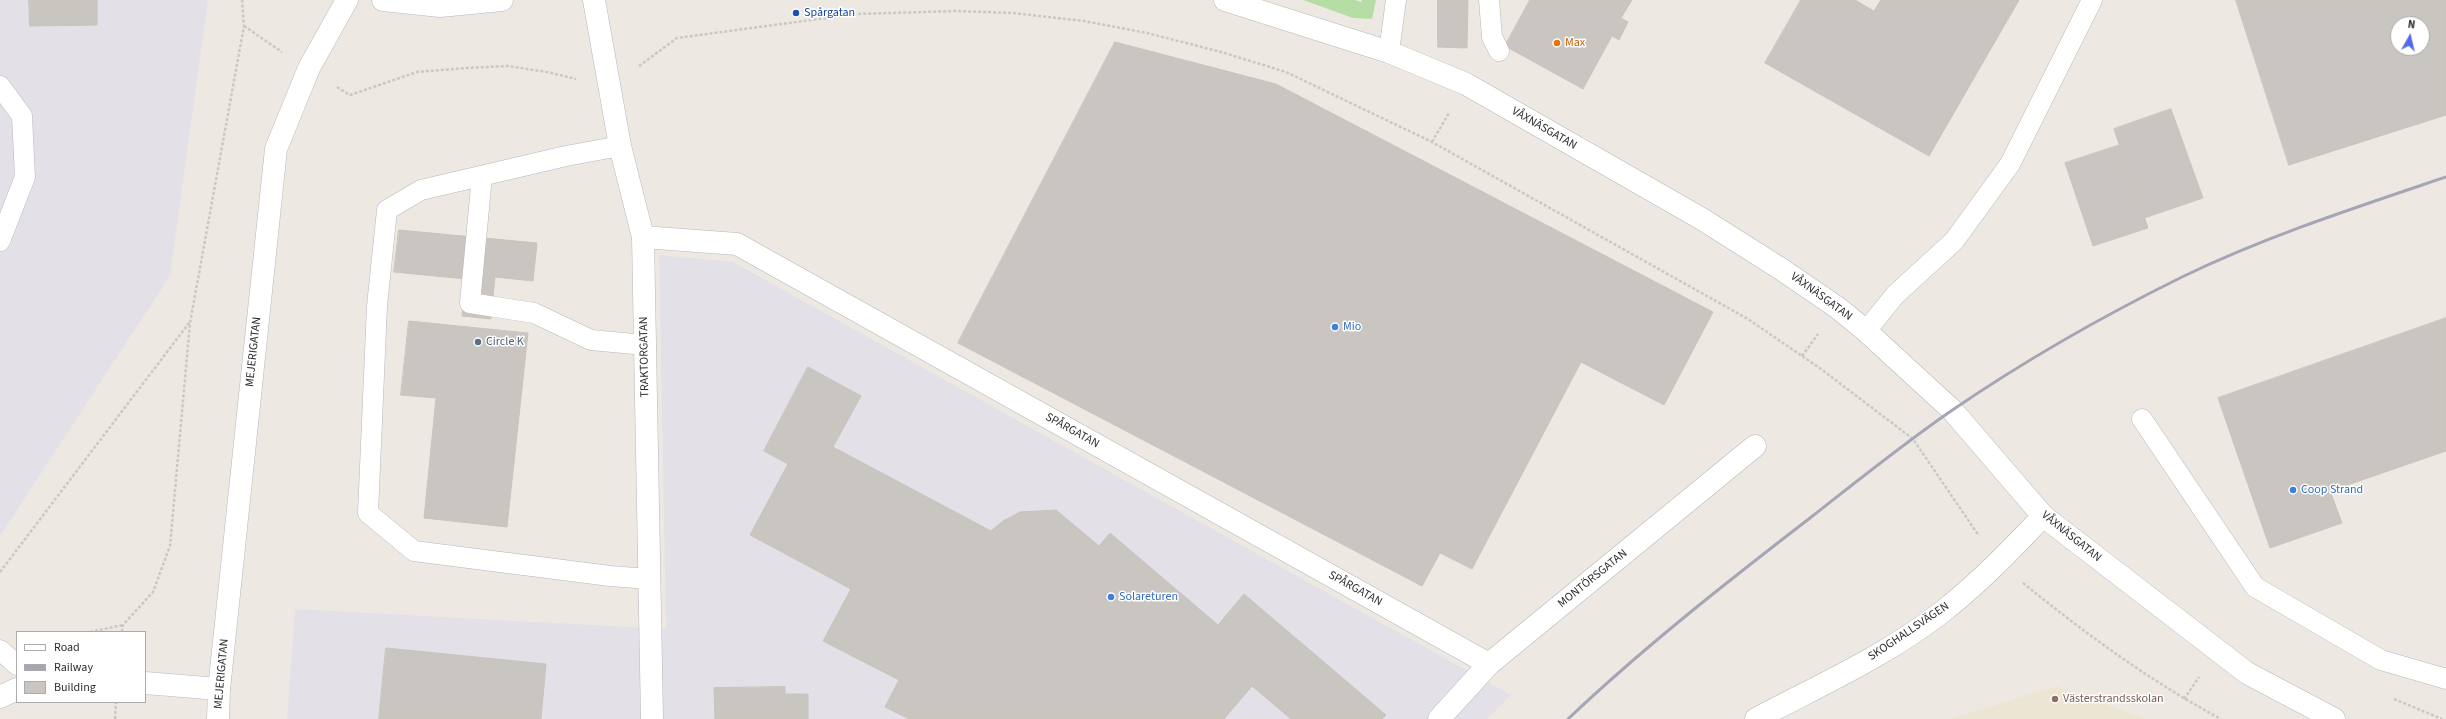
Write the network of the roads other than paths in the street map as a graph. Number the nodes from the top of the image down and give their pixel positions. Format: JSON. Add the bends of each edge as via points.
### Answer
{"nodes":[{"id":1,"x":348,"y":0,"type":"edge"},
{"id":2,"x":383,"y":0,"type":"edge"},
{"id":3,"x":502,"y":0,"type":"edge"},
{"id":4,"x":594,"y":0,"type":"edge"},
{"id":5,"x":1225,"y":0,"type":"edge"},
{"id":6,"x":1396,"y":0,"type":"edge"},
{"id":7,"x":1490,"y":0,"type":"edge"},
{"id":8,"x":2092,"y":0,"type":"edge"},
{"id":9,"x":1499,"y":51,"type":"dead end"},
{"id":10,"x":1390,"y":52,"type":"junction"},
{"id":11,"x":0,"y":86,"type":"edge"},
{"id":12,"x":620,"y":146,"type":"junction"},
{"id":13,"x":482,"y":176,"type":"junction"},
{"id":14,"x":642,"y":237,"type":"junction"},
{"id":15,"x":0,"y":240,"type":"edge"},
{"id":16,"x":1866,"y":331,"type":"junction"},
{"id":17,"x":645,"y":345,"type":"junction"},
{"id":18,"x":2142,"y":419,"type":"dead end"},
{"id":19,"x":1755,"y":446,"type":"dead end"},
{"id":20,"x":2043,"y":516,"type":"junction"},
{"id":21,"x":650,"y":579,"type":"junction"},
{"id":22,"x":0,"y":650,"type":"edge"},
{"id":23,"x":16,"y":663,"type":"edge"},
{"id":24,"x":1489,"y":664,"type":"junction"},
{"id":25,"x":2446,"y":679,"type":"edge"},
{"id":26,"x":146,"y":683,"type":"edge"},
{"id":27,"x":16,"y":689,"type":"edge"},
{"id":28,"x":219,"y":689,"type":"junction"},
{"id":29,"x":0,"y":697,"type":"edge"},
{"id":30,"x":218,"y":719,"type":"edge"},
{"id":31,"x":652,"y":719,"type":"edge"},
{"id":32,"x":1439,"y":719,"type":"edge"},
{"id":33,"x":1756,"y":719,"type":"edge"},
{"id":34,"x":2334,"y":719,"type":"edge"}],
"edges":[{"from":1,"to":28,"type":"street","name":"MEJERIGATAN","via":[[309,68],[276,149]]},
{"from":2,"to":3,"type":"street","via":[[440,6]]},
{"from":4,"to":12,"type":"street","name":"TRAKTORGATAN"},
{"from":5,"to":10,"type":"street","name":"VÅXNÄSGATAN"},
{"from":6,"to":10,"type":"lane"},
{"from":7,"to":9,"type":"lane","via":[[1492,37]]},
{"from":8,"to":16,"type":"lane","via":[[2010,164],[1954,241],[1894,295]]},
{"from":10,"to":16,"type":"street","name":"VÅXNÄSGATAN","via":[[1466,84],[1702,219],[1788,273]]},
{"from":11,"to":15,"type":"lane","via":[[22,116],[25,177]]},
{"from":12,"to":13,"type":"lane"},
{"from":12,"to":14,"type":"street","name":"TRAKTORGATAN"},
{"from":13,"to":17,"type":"lane","via":[[470,303],[534,313],[591,340]]},
{"from":13,"to":21,"type":"lane","via":[[421,190],[387,210],[377,306],[368,513],[414,550]]},
{"from":14,"to":17,"type":"street","name":"TRAKTORGATAN"},
{"from":14,"to":24,"type":"street","name":"SPÅRGATAN","via":[[737,244]]},
{"from":16,"to":20,"type":"street","name":"VÅXNÄSGATAN","via":[[1952,410]]},
{"from":17,"to":21,"type":"street","name":"TRAKTORGATAN"},
{"from":18,"to":25,"type":"lane","via":[[2255,587],[2381,660]]},
{"from":19,"to":24,"type":"street","name":"MONTÖRSGATAN"},
{"from":20,"to":33,"type":"street","name":"SKOGHALLSVÄGEN","via":[[1998,564],[1941,612],[1875,656]]},
{"from":20,"to":34,"type":"street","name":"VÅXNÄSGATAN","via":[[2247,673]]},
{"from":21,"to":31,"type":"street","name":"TRAKTORGATAN"},
{"from":22,"to":23,"type":"lane"},
{"from":24,"to":32,"type":"street","name":"MONTÖRSGATAN"},
{"from":26,"to":28,"type":"street"},
{"from":27,"to":29,"type":"street"},
{"from":28,"to":30,"type":"street","name":"MEJERIGATAN"}]}
